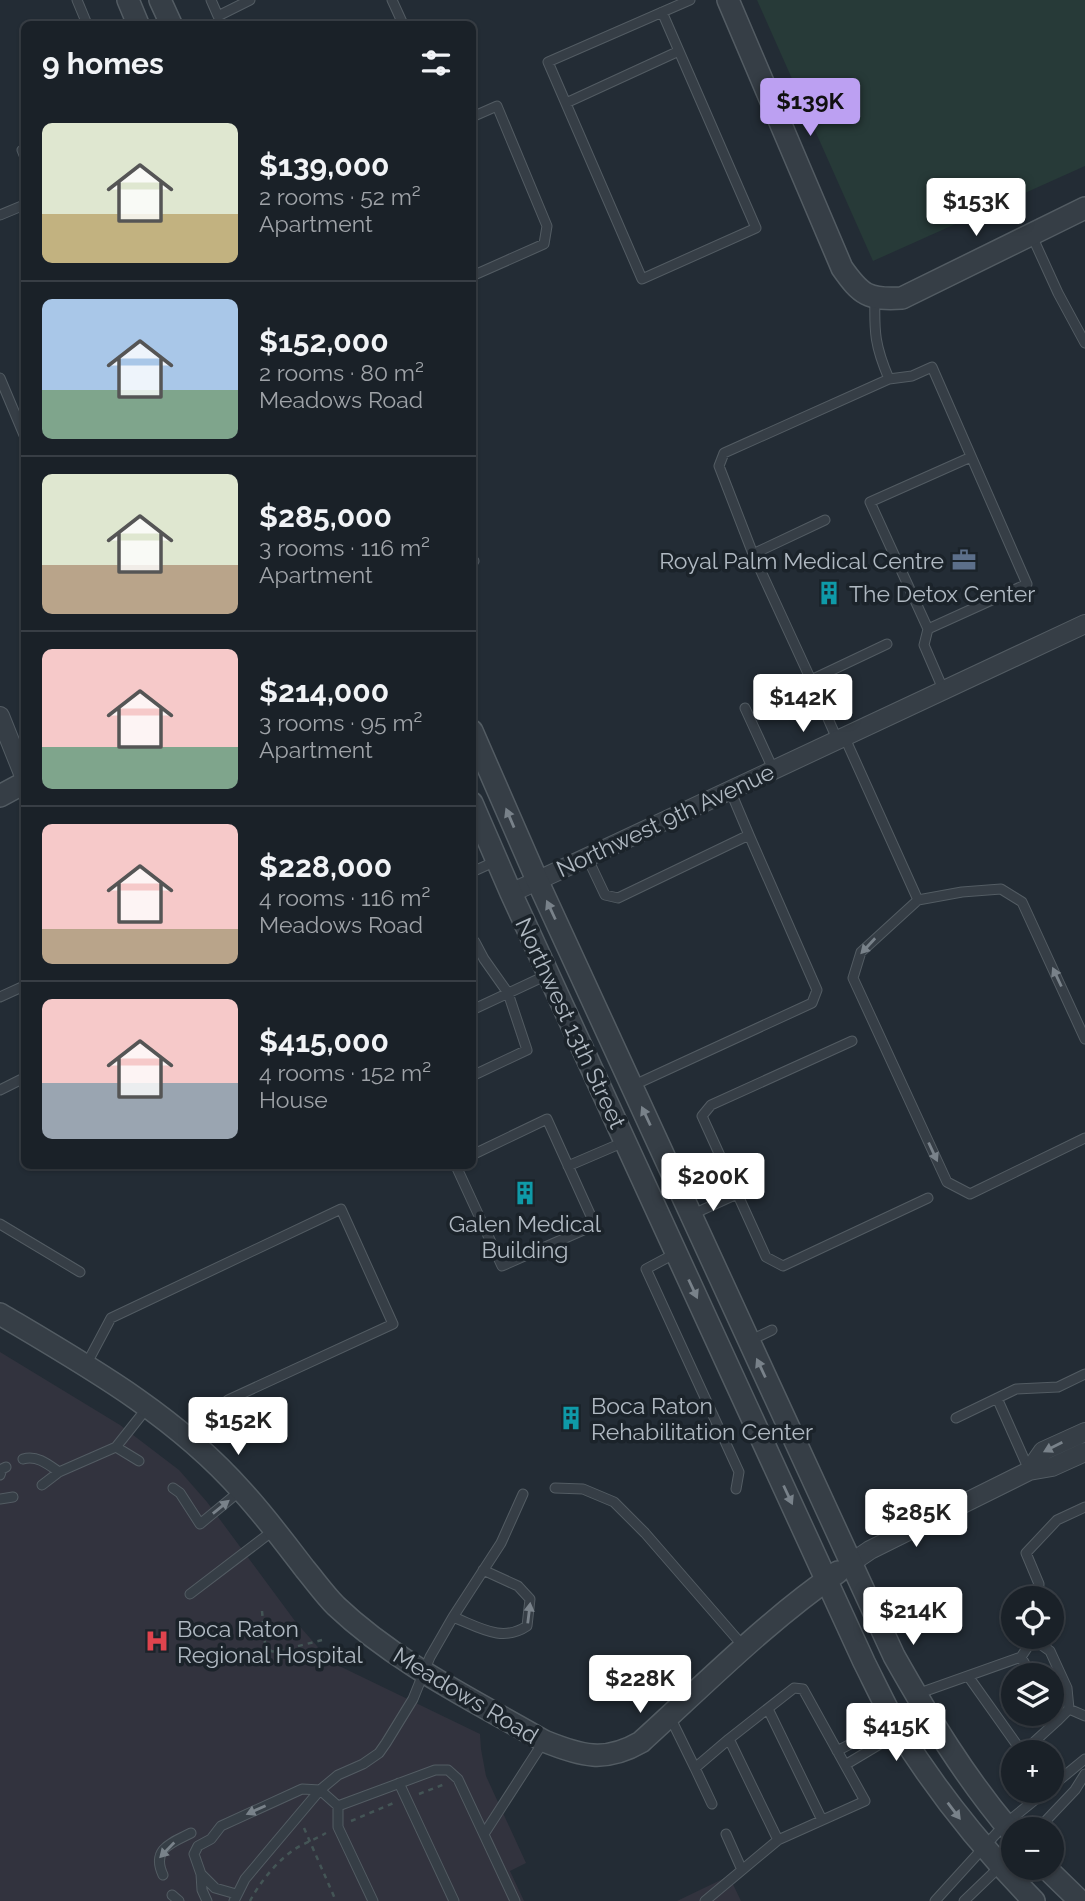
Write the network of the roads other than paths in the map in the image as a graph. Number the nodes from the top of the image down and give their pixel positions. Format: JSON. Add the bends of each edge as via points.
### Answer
{"nodes":[{"id":1,"x":77,"y":0,"type":"edge"},
{"id":2,"x":128,"y":0,"type":"edge"},
{"id":3,"x":160,"y":0,"type":"edge"},
{"id":4,"x":211,"y":0,"type":"edge"},
{"id":5,"x":250,"y":0,"type":"edge"},
{"id":6,"x":392,"y":0,"type":"edge"},
{"id":7,"x":690,"y":0,"type":"edge"},
{"id":8,"x":728,"y":0,"type":"edge"},
{"id":9,"x":662,"y":12,"type":"junction"},
{"id":10,"x":216,"y":20,"type":"edge"},
{"id":11,"x":86,"y":21,"type":"edge"},
{"id":12,"x":137,"y":21,"type":"edge"},
{"id":13,"x":170,"y":21,"type":"edge"},
{"id":14,"x":402,"y":21,"type":"edge"},
{"id":15,"x":679,"y":51,"type":"junction"},
{"id":16,"x":566,"y":103,"type":"junction"},
{"id":17,"x":476,"y":115,"type":"edge"},
{"id":18,"x":21,"y":206,"type":"edge"},
{"id":19,"x":1085,"y":208,"type":"edge"},
{"id":20,"x":0,"y":215,"type":"edge"},
{"id":21,"x":1032,"y":234,"type":"junction"},
{"id":22,"x":476,"y":274,"type":"edge"},
{"id":23,"x":873,"y":297,"type":"junction"},
{"id":24,"x":1085,"y":343,"type":"edge"},
{"id":25,"x":0,"y":378,"type":"edge"},
{"id":26,"x":889,"y":379,"type":"junction"},
{"id":27,"x":21,"y":428,"type":"edge"},
{"id":28,"x":971,"y":457,"type":"junction"},
{"id":29,"x":825,"y":520,"type":"dead end"},
{"id":30,"x":753,"y":554,"type":"junction"},
{"id":31,"x":1085,"y":624,"type":"edge"},
{"id":32,"x":928,"y":629,"type":"junction"},
{"id":33,"x":887,"y":644,"type":"dead end"},
{"id":34,"x":811,"y":680,"type":"junction"},
{"id":35,"x":943,"y":689,"type":"junction"},
{"id":36,"x":746,"y":708,"type":"dead end"},
{"id":37,"x":0,"y":716,"type":"edge"},
{"id":38,"x":841,"y":737,"type":"junction"},
{"id":39,"x":476,"y":740,"type":"edge"},
{"id":40,"x":773,"y":769,"type":"junction"},
{"id":41,"x":21,"y":779,"type":"edge"},
{"id":42,"x":21,"y":786,"type":"edge"},
{"id":43,"x":730,"y":790,"type":"junction"},
{"id":44,"x":0,"y":796,"type":"edge"},
{"id":45,"x":476,"y":812,"type":"edge"},
{"id":46,"x":749,"y":835,"type":"junction"},
{"id":47,"x":587,"y":857,"type":"junction"},
{"id":48,"x":497,"y":861,"type":"junction"},
{"id":49,"x":476,"y":870,"type":"edge"},
{"id":50,"x":537,"y":880,"type":"junction"},
{"id":51,"x":511,"y":892,"type":"junction"},
{"id":52,"x":918,"y":900,"type":"junction"},
{"id":53,"x":476,"y":944,"type":"edge"},
{"id":54,"x":549,"y":974,"type":"junction"},
{"id":55,"x":21,"y":987,"type":"edge"},
{"id":56,"x":508,"y":993,"type":"junction"},
{"id":57,"x":0,"y":997,"type":"edge"},
{"id":58,"x":476,"y":1008,"type":"edge"},
{"id":59,"x":1085,"y":1039,"type":"edge"},
{"id":60,"x":852,"y":1041,"type":"dead end"},
{"id":61,"x":476,"y":1074,"type":"edge"},
{"id":62,"x":21,"y":1080,"type":"edge"},
{"id":63,"x":632,"y":1086,"type":"junction"},
{"id":64,"x":0,"y":1090,"type":"edge"},
{"id":65,"x":1085,"y":1138,"type":"edge"},
{"id":66,"x":625,"y":1141,"type":"junction"},
{"id":67,"x":476,"y":1152,"type":"edge"},
{"id":68,"x":568,"y":1166,"type":"junction"},
{"id":69,"x":457,"y":1169,"type":"edge"},
{"id":70,"x":737,"y":1194,"type":"junction"},
{"id":71,"x":928,"y":1198,"type":"dead end"},
{"id":72,"x":691,"y":1215,"type":"junction"},
{"id":73,"x":0,"y":1224,"type":"edge"},
{"id":74,"x":677,"y":1253,"type":"junction"},
{"id":75,"x":80,"y":1272,"type":"dead end"},
{"id":76,"x":0,"y":1314,"type":"edge"},
{"id":77,"x":772,"y":1330,"type":"dead end"},
{"id":78,"x":749,"y":1341,"type":"junction"},
{"id":79,"x":86,"y":1365,"type":"junction"},
{"id":80,"x":1085,"y":1374,"type":"edge"},
{"id":81,"x":997,"y":1398,"type":"junction"},
{"id":82,"x":148,"y":1407,"type":"junction"},
{"id":83,"x":956,"y":1418,"type":"dead end"},
{"id":84,"x":1085,"y":1432,"type":"edge"},
{"id":85,"x":194,"y":1443,"type":"junction"},
{"id":86,"x":116,"y":1447,"type":"junction"},
{"id":87,"x":1085,"y":1452,"type":"edge"},
{"id":88,"x":23,"y":1458,"type":"dead end"},
{"id":89,"x":139,"y":1461,"type":"dead end"},
{"id":90,"x":1029,"y":1471,"type":"junction"},
{"id":91,"x":60,"y":1472,"type":"junction"},
{"id":92,"x":42,"y":1485,"type":"dead end"},
{"id":93,"x":173,"y":1488,"type":"dead end"},
{"id":94,"x":555,"y":1488,"type":"dead end"},
{"id":95,"x":736,"y":1489,"type":"dead end"},
{"id":96,"x":242,"y":1490,"type":"junction"},
{"id":97,"x":523,"y":1494,"type":"dead end"},
{"id":98,"x":13,"y":1497,"type":"dead end"},
{"id":99,"x":0,"y":1499,"type":"edge"},
{"id":100,"x":1085,"y":1507,"type":"edge"},
{"id":101,"x":274,"y":1530,"type":"junction"},
{"id":102,"x":851,"y":1563,"type":"junction"},
{"id":103,"x":483,"y":1570,"type":"junction"},
{"id":104,"x":827,"y":1580,"type":"junction"},
{"id":105,"x":1039,"y":1586,"type":"edge"},
{"id":106,"x":190,"y":1594,"type":"dead end"},
{"id":107,"x":453,"y":1617,"type":"junction"},
{"id":108,"x":744,"y":1647,"type":"junction"},
{"id":109,"x":1026,"y":1649,"type":"edge"},
{"id":110,"x":1048,"y":1649,"type":"edge"},
{"id":111,"x":1021,"y":1657,"type":"junction"},
{"id":112,"x":1024,"y":1663,"type":"edge"},
{"id":113,"x":424,"y":1672,"type":"junction"},
{"id":114,"x":968,"y":1676,"type":"junction"},
{"id":115,"x":916,"y":1695,"type":"junction"},
{"id":116,"x":768,"y":1709,"type":"junction"},
{"id":117,"x":1069,"y":1709,"type":"junction"},
{"id":118,"x":1064,"y":1714,"type":"edge"},
{"id":119,"x":670,"y":1716,"type":"junction"},
{"id":120,"x":1085,"y":1716,"type":"edge"},
{"id":121,"x":897,"y":1726,"type":"junction"},
{"id":122,"x":1052,"y":1726,"type":"edge"},
{"id":123,"x":729,"y":1739,"type":"junction"},
{"id":124,"x":1014,"y":1740,"type":"edge"},
{"id":125,"x":1036,"y":1740,"type":"edge"},
{"id":126,"x":544,"y":1741,"type":"junction"},
{"id":127,"x":837,"y":1751,"type":"junction"},
{"id":128,"x":1085,"y":1759,"type":"edge"},
{"id":129,"x":845,"y":1765,"type":"junction"},
{"id":130,"x":695,"y":1768,"type":"junction"},
{"id":131,"x":1085,"y":1774,"type":"edge"},
{"id":132,"x":1064,"y":1776,"type":"edge"},
{"id":133,"x":399,"y":1783,"type":"junction"},
{"id":134,"x":320,"y":1790,"type":"junction"},
{"id":135,"x":1034,"y":1803,"type":"edge"},
{"id":136,"x":712,"y":1804,"type":"dead end"},
{"id":137,"x":338,"y":1806,"type":"junction"},
{"id":138,"x":1021,"y":1817,"type":"edge"},
{"id":139,"x":1050,"y":1817,"type":"edge"},
{"id":140,"x":1001,"y":1818,"type":"edge"},
{"id":141,"x":822,"y":1820,"type":"junction"},
{"id":142,"x":191,"y":1833,"type":"dead end"},
{"id":143,"x":726,"y":1834,"type":"dead end"},
{"id":144,"x":484,"y":1835,"type":"junction"},
{"id":145,"x":1001,"y":1835,"type":"edge"},
{"id":146,"x":778,"y":1840,"type":"junction"},
{"id":147,"x":984,"y":1848,"type":"junction"},
{"id":148,"x":1001,"y":1857,"type":"edge"},
{"id":149,"x":1001,"y":1866,"type":"edge"},
{"id":150,"x":742,"y":1870,"type":"junction"},
{"id":151,"x":201,"y":1874,"type":"junction"},
{"id":152,"x":163,"y":1875,"type":"dead end"},
{"id":153,"x":1020,"y":1880,"type":"edge"},
{"id":154,"x":1058,"y":1880,"type":"edge"},
{"id":155,"x":235,"y":1898,"type":"edge"},
{"id":156,"x":966,"y":1900,"type":"edge"},
{"id":157,"x":206,"y":1901,"type":"edge"},
{"id":158,"x":373,"y":1901,"type":"edge"},
{"id":159,"x":454,"y":1901,"type":"edge"},
{"id":160,"x":514,"y":1901,"type":"edge"},
{"id":161,"x":705,"y":1901,"type":"edge"},
{"id":162,"x":935,"y":1901,"type":"edge"},
{"id":163,"x":1034,"y":1901,"type":"edge"},
{"id":164,"x":1080,"y":1901,"type":"edge"}],
"edges":[{"from":1,"to":11,"type":"lane"},
{"from":2,"to":12,"type":"street"},
{"from":3,"to":13,"type":"street"},
{"from":4,"to":10,"type":"lane"},
{"from":5,"to":10,"type":"lane"},
{"from":6,"to":14,"type":"lane"},
{"from":7,"to":9,"type":"lane"},
{"from":8,"to":23,"type":"street","via":[[842,268],[856,287]]},
{"from":9,"to":15,"type":"lane"},
{"from":9,"to":16,"type":"lane","via":[[548,62]]},
{"from":15,"to":16,"type":"lane"},
{"from":15,"to":16,"type":"lane","via":[[756,228],[642,279]]},
{"from":17,"to":22,"type":"lane","via":[[497,106],[547,226],[544,244]]},
{"from":18,"to":20,"type":"lane"},
{"from":19,"to":21,"type":"street"},
{"from":21,"to":23,"type":"street","via":[[902,298]]},
{"from":21,"to":24,"type":"lane"},
{"from":23,"to":26,"type":"lane","via":[[877,350]]},
{"from":25,"to":27,"type":"lane"},
{"from":26,"to":28,"type":"lane","via":[[932,367]]},
{"from":26,"to":30,"type":"lane","via":[[720,458],[719,466]]},
{"from":28,"to":32,"type":"lane","via":[[1027,584]]},
{"from":28,"to":32,"type":"lane","via":[[870,502]]},
{"from":29,"to":30,"type":"lane"},
{"from":30,"to":34,"type":"lane"},
{"from":31,"to":35,"type":"street","name":"Northwest 9th Avenue"},
{"from":32,"to":35,"type":"lane","via":[[924,645]]},
{"from":33,"to":34,"type":"lane"},
{"from":34,"to":38,"type":"lane"},
{"from":35,"to":38,"type":"street","name":"Northwest 9th Avenue"},
{"from":36,"to":40,"type":"lane"},
{"from":37,"to":41,"type":"street"},
{"from":38,"to":40,"type":"street","name":"Northwest 9th Avenue"},
{"from":38,"to":52,"type":"lane"},
{"from":50,"to":39,"type":"street","name":"Northwest 13th Street","one_way":true},
{"from":40,"to":43,"type":"street","name":"Northwest 9th Avenue"},
{"from":42,"to":44,"type":"street"},
{"from":43,"to":46,"type":"lane"},
{"from":43,"to":47,"type":"street","name":"Northwest 9th Avenue"},
{"from":45,"to":48,"type":"street","name":"Northwest 13th Street"},
{"from":46,"to":47,"type":"lane","via":[[618,898],[604,895]]},
{"from":46,"to":63,"type":"lane","via":[[817,990],[812,1003]]},
{"from":47,"to":50,"type":"street","name":"Northwest 9th Avenue"},
{"from":48,"to":49,"type":"lane"},
{"from":48,"to":51,"type":"street","name":"Northwest 13th Street"},
{"from":50,"to":51,"type":"street","name":"Northwest 9th Avenue"},
{"from":63,"to":50,"type":"street","name":"Northwest 13th Street","one_way":true},
{"from":51,"to":54,"type":"street","name":"Northwest 13th Street"},
{"from":59,"to":52,"type":"lane","one_way":true,"via":[[1022,902],[1001,889]]},
{"from":52,"to":65,"type":"lane","one_way":true,"via":[[861,952],[853,978],[947,1182],[970,1194]]},
{"from":53,"to":56,"type":"lane"},
{"from":54,"to":56,"type":"lane"},
{"from":54,"to":66,"type":"street","name":"Northwest 13th Street"},
{"from":55,"to":57,"type":"lane"},
{"from":56,"to":58,"type":"lane"},
{"from":56,"to":61,"type":"lane","via":[[527,1049]]},
{"from":60,"to":70,"type":"lane","via":[[712,1105],[702,1116]]},
{"from":62,"to":64,"type":"lane"},
{"from":72,"to":63,"type":"street","name":"Northwest 13th Street","one_way":true},
{"from":66,"to":68,"type":"lane"},
{"from":66,"to":74,"type":"street","name":"Northwest 13th Street"},
{"from":67,"to":68,"type":"lane","via":[[547,1119]]},
{"from":68,"to":69,"type":"lane","via":[[595,1225],[502,1266]]},
{"from":70,"to":71,"type":"lane","via":[[766,1257],[783,1266]]},
{"from":70,"to":72,"type":"lane"},
{"from":72,"to":78,"type":"street","name":"Northwest 13th Street"},
{"from":73,"to":75,"type":"lane"},
{"from":74,"to":95,"type":"lane","via":[[646,1269],[739,1472]]},
{"from":74,"to":104,"type":"street","name":"Northwest 13th Street","one_way":true},
{"from":76,"to":79,"type":"street","name":"Meadows Road"},
{"from":77,"to":78,"type":"lane"},
{"from":102,"to":78,"type":"street","name":"Northwest 13th Street","one_way":true},
{"from":79,"to":82,"type":"street","name":"Meadows Road"},
{"from":79,"to":85,"type":"lane","via":[[111,1318],[341,1209],[393,1324],[228,1400]]},
{"from":80,"to":81,"type":"lane","via":[[1058,1387],[1016,1389]]},
{"from":81,"to":83,"type":"lane"},
{"from":81,"to":90,"type":"lane"},
{"from":82,"to":85,"type":"street","name":"Meadows Road"},
{"from":82,"to":86,"type":"lane"},
{"from":84,"to":90,"type":"street","one_way":true,"via":[[1043,1451]]},
{"from":85,"to":96,"type":"street","name":"Meadows Road"},
{"from":86,"to":89,"type":"lane"},
{"from":86,"to":91,"type":"lane"},
{"from":87,"to":90,"type":"street","via":[[1052,1467]]},
{"from":88,"to":91,"type":"lane","via":[[39,1459]]},
{"from":90,"to":102,"type":"street"},
{"from":91,"to":92,"type":"lane"},
{"from":93,"to":96,"type":"lane","one_way":true,"via":[[200,1524]]},
{"from":94,"to":108,"type":"lane","via":[[583,1489],[614,1502]]},
{"from":96,"to":101,"type":"street","name":"Meadows Road"},
{"from":97,"to":103,"type":"lane"},
{"from":98,"to":99,"type":"lane"},
{"from":100,"to":105,"type":"lane","via":[[1057,1520],[1026,1553]]},
{"from":101,"to":106,"type":"lane"},
{"from":101,"to":113,"type":"street","name":"Meadows Road","via":[[335,1605]]},
{"from":102,"to":104,"type":"street","name":"Meadows Road"},
{"from":102,"to":115,"type":"street","name":"Northwest 13th Street"},
{"from":103,"to":107,"type":"lane"},
{"from":107,"to":103,"type":"lane","one_way":true,"via":[[497,1634],[516,1634],[527,1626],[530,1599],[518,1586]]},
{"from":104,"to":108,"type":"street","name":"Meadows Road"},
{"from":104,"to":121,"type":"street","name":"Northwest 13th Street"},
{"from":107,"to":113,"type":"lane"},
{"from":108,"to":119,"type":"street","name":"Meadows Road"},
{"from":109,"to":111,"type":"lane"},
{"from":110,"to":117,"type":"lane","via":[[1067,1688]]},
{"from":111,"to":112,"type":"lane"},
{"from":111,"to":114,"type":"lane"},
{"from":113,"to":126,"type":"street","name":"Meadows Road"},
{"from":113,"to":134,"type":"lane","via":[[379,1753]]},
{"from":114,"to":115,"type":"lane"},
{"from":114,"to":124,"type":"lane"},
{"from":115,"to":140,"type":"street","name":"Northwest 13th Street"},
{"from":116,"to":123,"type":"lane"},
{"from":116,"to":127,"type":"lane","via":[[793,1688],[803,1689]]},
{"from":116,"to":141,"type":"lane"},
{"from":117,"to":118,"type":"lane"},
{"from":117,"to":120,"type":"lane"},
{"from":119,"to":126,"type":"street","name":"Meadows Road","via":[[641,1742],[611,1755],[576,1753]]},
{"from":119,"to":130,"type":"lane"},
{"from":121,"to":127,"type":"lane","via":[[879,1729]]},
{"from":121,"to":129,"type":"lane","via":[[885,1741]]},
{"from":121,"to":147,"type":"street","name":"Northwest 13th Street","one_way":true},
{"from":122,"to":125,"type":"lane"},
{"from":123,"to":130,"type":"lane"},
{"from":123,"to":146,"type":"lane"},
{"from":126,"to":144,"type":"lane"},
{"from":127,"to":129,"type":"lane"},
{"from":128,"to":132,"type":"lane"},
{"from":129,"to":141,"type":"lane","via":[[865,1801]]},
{"from":130,"to":136,"type":"lane"},
{"from":131,"to":139,"type":"lane"},
{"from":133,"to":137,"type":"lane"},
{"from":133,"to":144,"type":"lane","via":[[448,1770],[458,1779]]},
{"from":133,"to":159,"type":"lane"},
{"from":134,"to":137,"type":"lane"},
{"from":134,"to":151,"type":"lane","one_way":true,"via":[[302,1789],[217,1825],[211,1839],[194,1854]]},
{"from":134,"to":155,"type":"lane","via":[[245,1879]]},
{"from":135,"to":138,"type":"lane"},
{"from":137,"to":158,"type":"lane","via":[[338,1827]]},
{"from":141,"to":146,"type":"lane"},
{"from":142,"to":152,"type":"lane","one_way":true,"via":[[162,1852]]},
{"from":143,"to":150,"type":"lane"},
{"from":144,"to":160,"type":"lane"},
{"from":145,"to":147,"type":"lane"},
{"from":146,"to":150,"type":"lane"},
{"from":147,"to":148,"type":"street","name":"Northwest 13th Street"},
{"from":147,"to":162,"type":"lane"},
{"from":149,"to":156,"type":"lane"},
{"from":150,"to":161,"type":"lane"},
{"from":151,"to":155,"type":"lane"},
{"from":151,"to":157,"type":"lane"},
{"from":153,"to":163,"type":"street","name":"Northwest 13th Street"},
{"from":154,"to":164,"type":"street"}]}
